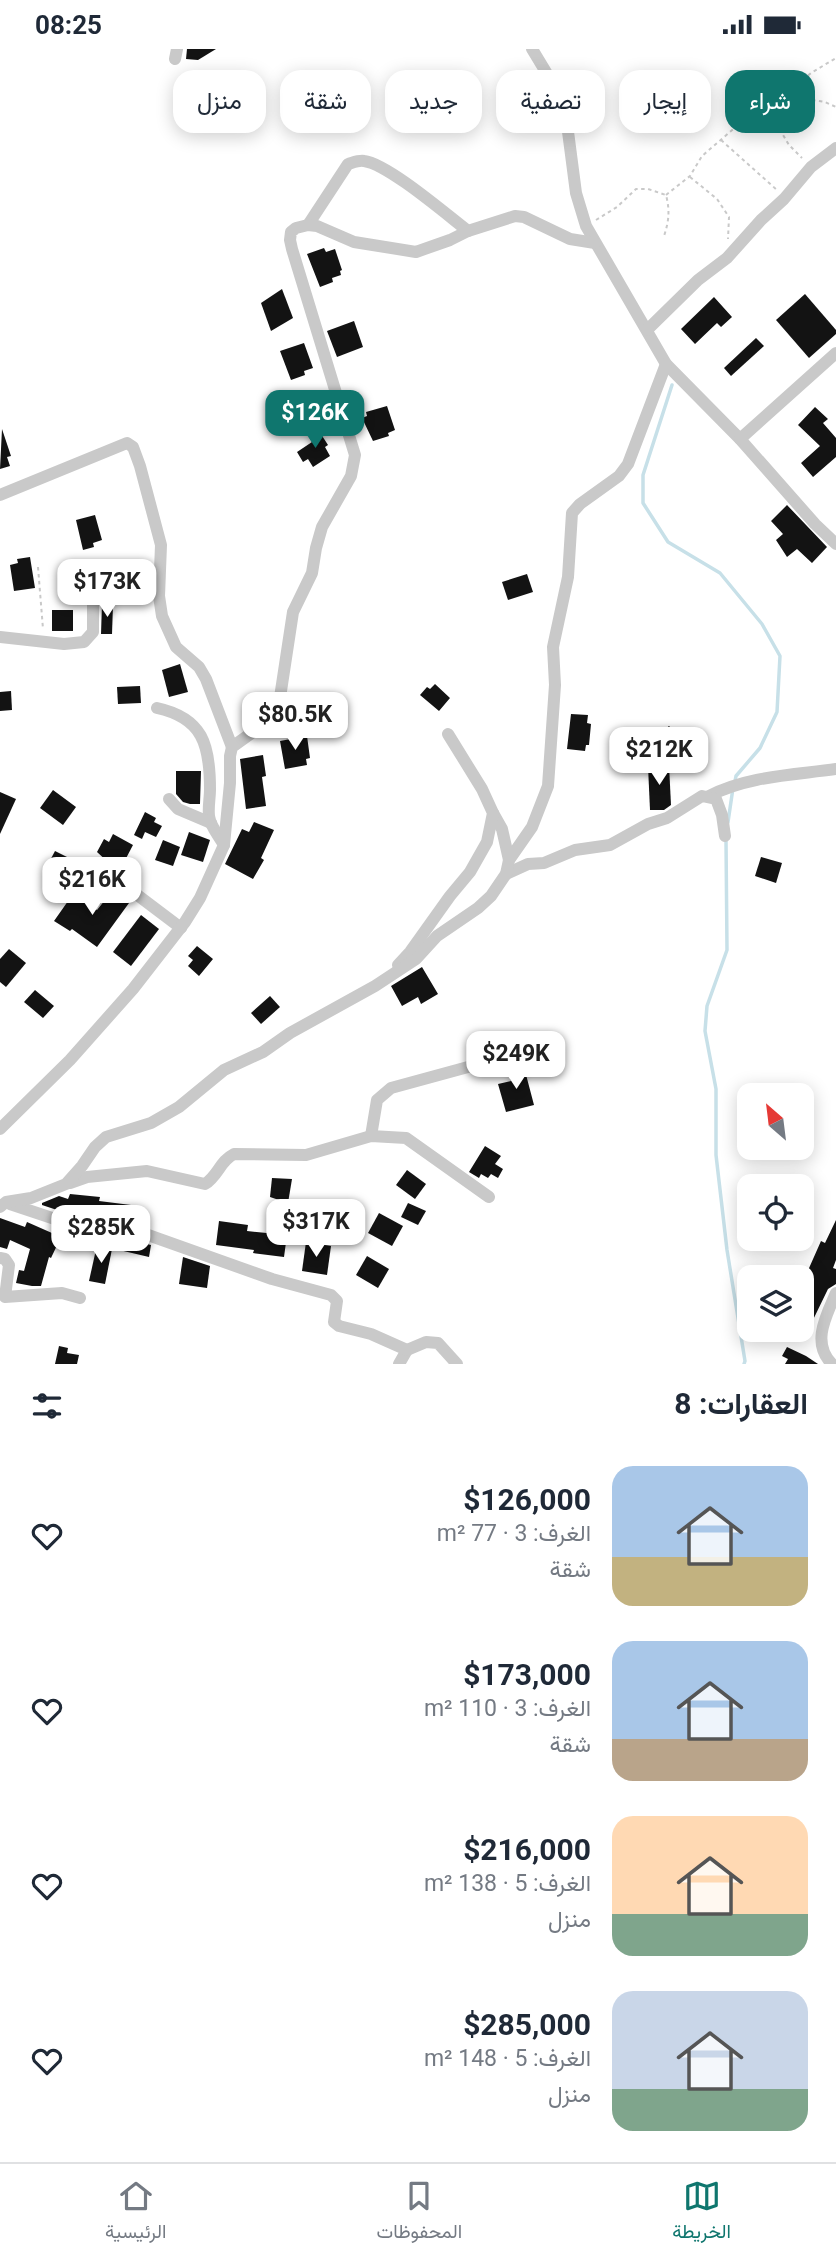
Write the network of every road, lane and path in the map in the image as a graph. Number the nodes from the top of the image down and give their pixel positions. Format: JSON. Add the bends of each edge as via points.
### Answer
{"nodes":[{"id":1,"x":532,"y":49,"type":"edge"},
{"id":2,"x":836,"y":58,"type":"edge"},
{"id":3,"x":815,"y":70,"type":"edge"},
{"id":4,"x":815,"y":100,"type":"edge"},
{"id":5,"x":836,"y":107,"type":"edge"},
{"id":6,"x":729,"y":133,"type":"edge"},
{"id":7,"x":782,"y":133,"type":"edge"},
{"id":8,"x":721,"y":140,"type":"junction"},
{"id":9,"x":836,"y":148,"type":"edge"},
{"id":10,"x":811,"y":167,"type":"junction"},
{"id":11,"x":690,"y":176,"type":"junction"},
{"id":12,"x":666,"y":195,"type":"junction"},
{"id":13,"x":784,"y":199,"type":"junction"},
{"id":14,"x":308,"y":225,"type":"junction"},
{"id":15,"x":586,"y":226,"type":"junction"},
{"id":16,"x":468,"y":231,"type":"junction"},
{"id":17,"x":664,"y":236,"type":"dead end"},
{"id":18,"x":595,"y":243,"type":"junction"},
{"id":19,"x":727,"y":258,"type":"junction"},
{"id":20,"x":647,"y":330,"type":"junction"},
{"id":21,"x":836,"y":353,"type":"edge"},
{"id":22,"x":666,"y":364,"type":"junction"},
{"id":23,"x":740,"y":439,"type":"junction"},
{"id":24,"x":0,"y":495,"type":"edge"},
{"id":25,"x":836,"y":544,"type":"edge"},
{"id":26,"x":38,"y":567,"type":"dead end"},
{"id":27,"x":93,"y":600,"type":"dead end"},
{"id":28,"x":0,"y":637,"type":"edge"},
{"id":29,"x":43,"y":642,"type":"junction"},
{"id":30,"x":157,"y":708,"type":"dead end"},
{"id":31,"x":448,"y":734,"type":"dead end"},
{"id":32,"x":232,"y":747,"type":"junction"},
{"id":33,"x":836,"y":769,"type":"edge"},
{"id":34,"x":709,"y":796,"type":"junction"},
{"id":35,"x":169,"y":799,"type":"dead end"},
{"id":36,"x":492,"y":813,"type":"junction"},
{"id":37,"x":211,"y":823,"type":"junction"},
{"id":38,"x":725,"y":836,"type":"dead end"},
{"id":39,"x":224,"y":845,"type":"junction"},
{"id":40,"x":509,"y":860,"type":"junction"},
{"id":41,"x":94,"y":863,"type":"dead end"},
{"id":42,"x":506,"y":874,"type":"junction"},
{"id":43,"x":181,"y":927,"type":"junction"},
{"id":44,"x":386,"y":978,"type":"junction"},
{"id":45,"x":468,"y":1067,"type":"dead end"},
{"id":46,"x":0,"y":1129,"type":"edge"},
{"id":47,"x":371,"y":1136,"type":"junction"},
{"id":48,"x":66,"y":1184,"type":"junction"},
{"id":49,"x":489,"y":1197,"type":"dead end"},
{"id":50,"x":2,"y":1203,"type":"edge"},
{"id":51,"x":0,"y":1258,"type":"edge"},
{"id":52,"x":836,"y":1293,"type":"edge"},
{"id":53,"x":80,"y":1298,"type":"dead end"},
{"id":54,"x":407,"y":1350,"type":"junction"},
{"id":55,"x":399,"y":1364,"type":"edge"},
{"id":56,"x":457,"y":1364,"type":"edge"},
{"id":57,"x":832,"y":1364,"type":"edge"}],
"edges":[{"from":1,"to":15,"type":"street","via":[[552,82],[567,124],[576,193]]},
{"from":2,"to":3,"type":"path"},
{"from":4,"to":5,"type":"path"},
{"from":6,"to":8,"type":"path"},
{"from":7,"to":10,"type":"path"},
{"from":8,"to":11,"type":"path","via":[[702,156]]},
{"from":8,"to":13,"type":"path"},
{"from":9,"to":10,"type":"street"},
{"from":10,"to":13,"type":"street"},
{"from":11,"to":12,"type":"path"},
{"from":11,"to":19,"type":"path","via":[[717,199],[729,217]]},
{"from":12,"to":15,"type":"path","via":[[636,189],[617,208]]},
{"from":12,"to":17,"type":"path","via":[[669,224]]},
{"from":13,"to":19,"type":"street"},
{"from":14,"to":16,"type":"street","via":[[354,242],[416,252]]},
{"from":14,"to":16,"type":"street","via":[[348,164],[363,160],[417,191]]},
{"from":14,"to":32,"type":"street","via":[[291,232],[290,240],[355,455],[354,469],[322,527],[312,573],[293,612],[279,704],[263,725]]},
{"from":15,"to":18,"type":"street"},
{"from":16,"to":18,"type":"street","via":[[515,216],[570,240]]},
{"from":18,"to":20,"type":"street"},
{"from":19,"to":20,"type":"street"},
{"from":20,"to":22,"type":"street"},
{"from":21,"to":23,"type":"street"},
{"from":22,"to":23,"type":"street"},
{"from":22,"to":40,"type":"street","via":[[628,464],[572,513],[568,577],[553,647],[548,786],[532,827]]},
{"from":23,"to":25,"type":"street"},
{"from":24,"to":32,"type":"street","via":[[113,446],[127,443],[132,447],[161,545],[162,616],[176,647],[206,679]]},
{"from":26,"to":29,"type":"path"},
{"from":27,"to":29,"type":"street","via":[[94,628],[87,640]]},
{"from":28,"to":29,"type":"street"},
{"from":30,"to":37,"type":"street","via":[[188,719],[203,739]]},
{"from":31,"to":36,"type":"street"},
{"from":32,"to":39,"type":"street"},
{"from":33,"to":34,"type":"street","via":[[755,780]]},
{"from":34,"to":38,"type":"street","via":[[719,806]]},
{"from":34,"to":42,"type":"street","via":[[610,845],[575,850]]},
{"from":35,"to":37,"type":"street","via":[[178,809]]},
{"from":36,"to":40,"type":"street","via":[[502,829]]},
{"from":36,"to":44,"type":"street","via":[[487,842],[470,872]]},
{"from":37,"to":39,"type":"street"},
{"from":39,"to":43,"type":"street"},
{"from":40,"to":42,"type":"street"},
{"from":41,"to":43,"type":"street"},
{"from":42,"to":44,"type":"street","via":[[484,903]]},
{"from":43,"to":46,"type":"street","via":[[70,1060]]},
{"from":44,"to":48,"type":"street","via":[[263,1052],[224,1070],[152,1123],[106,1137]]},
{"from":45,"to":47,"type":"street","via":[[391,1088],[377,1100]]},
{"from":47,"to":48,"type":"street","via":[[306,1155],[234,1154],[205,1184],[148,1171],[87,1177]]},
{"from":47,"to":49,"type":"street","via":[[406,1138]]},
{"from":48,"to":50,"type":"street","via":[[32,1198]]},
{"from":50,"to":54,"type":"street","via":[[54,1219],[134,1230],[331,1295],[337,1301],[334,1322]]},
{"from":51,"to":53,"type":"street","via":[[9,1265],[5,1297],[62,1293]]},
{"from":52,"to":57,"type":"street","via":[[823,1322],[821,1342]]},
{"from":54,"to":55,"type":"street"},
{"from":54,"to":56,"type":"street","via":[[426,1342],[438,1343]]}]}
